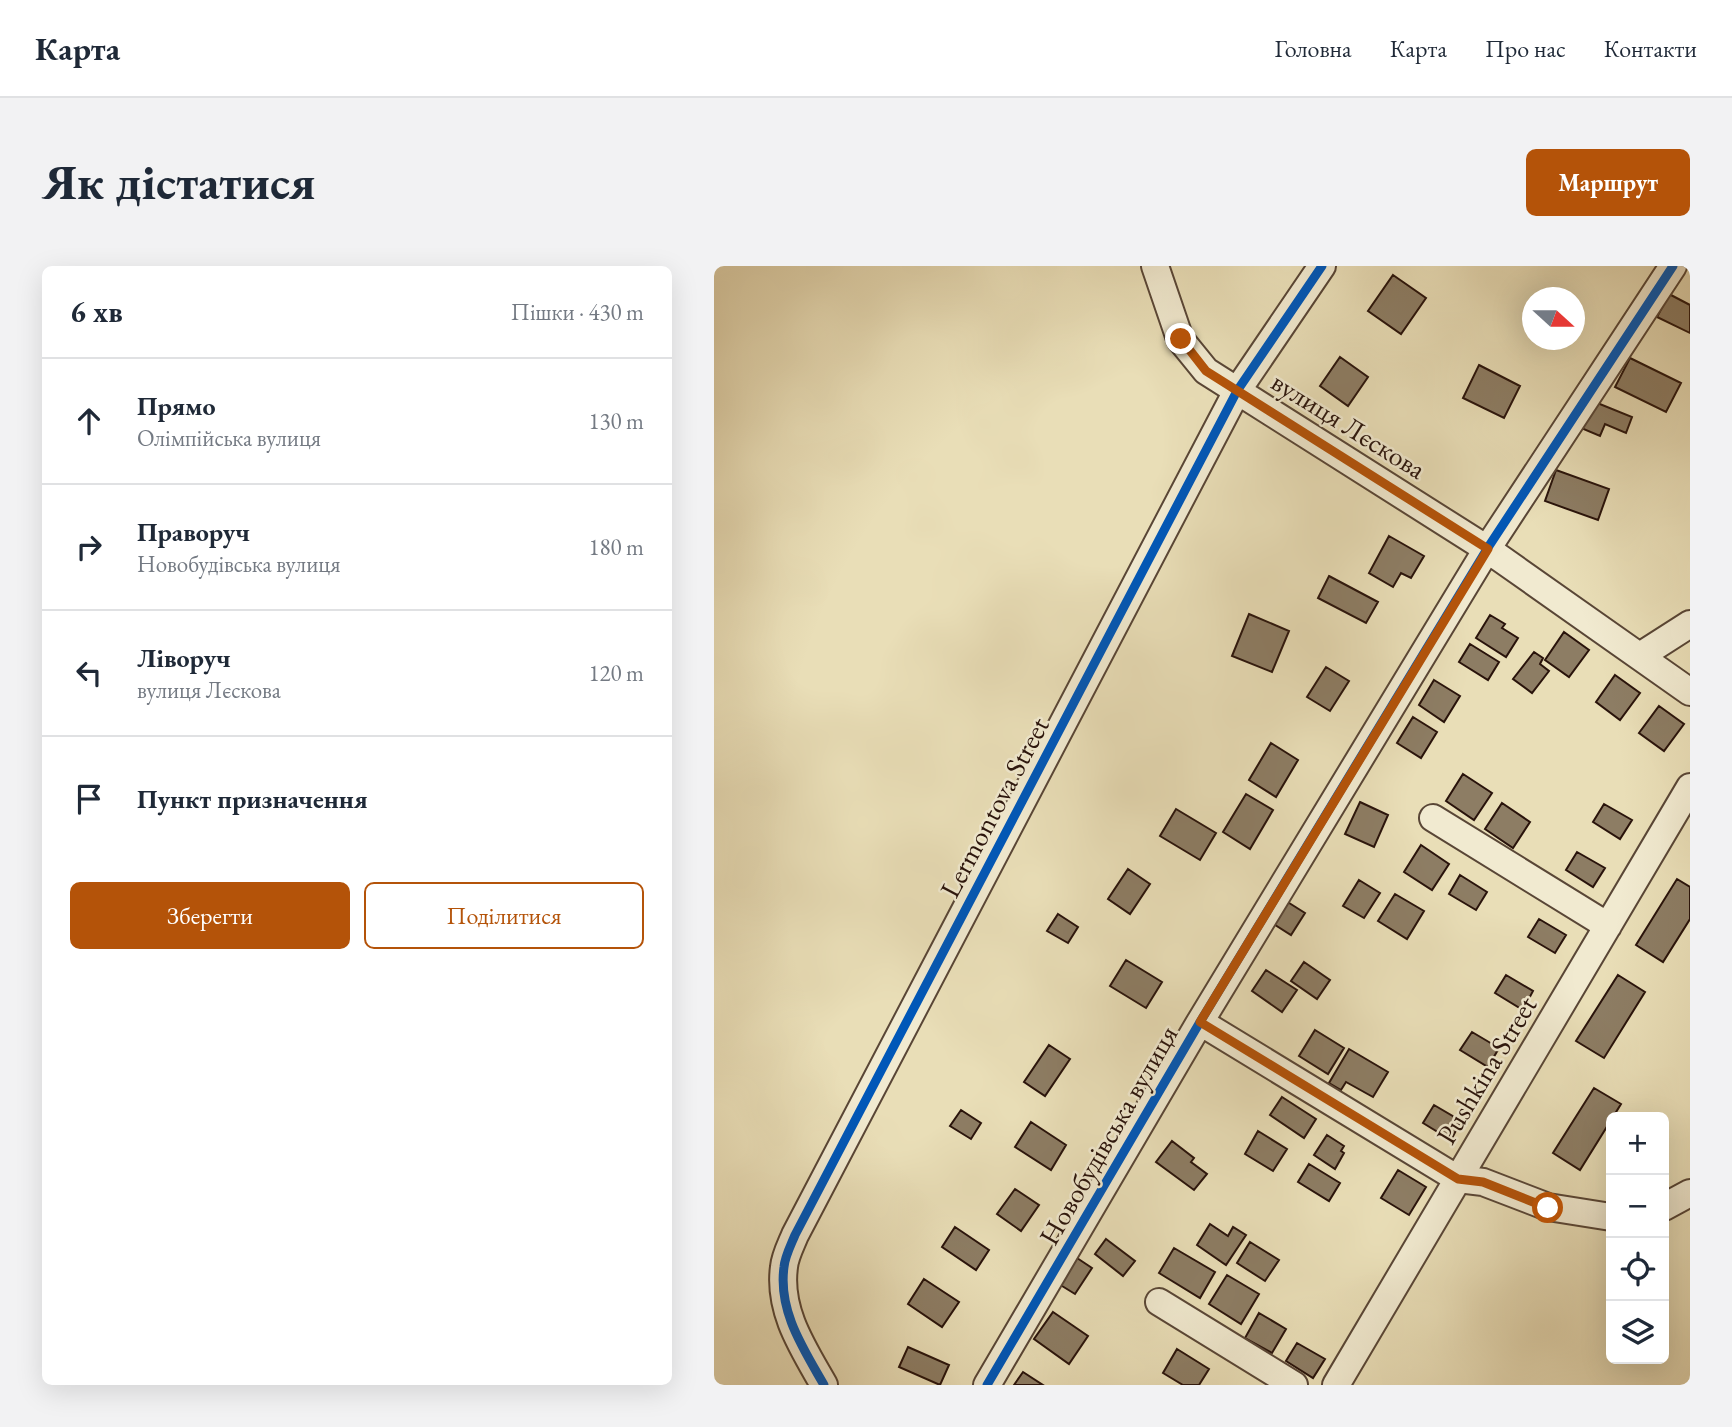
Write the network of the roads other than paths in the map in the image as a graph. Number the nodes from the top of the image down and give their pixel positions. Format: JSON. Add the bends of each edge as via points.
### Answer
{"nodes":[{"id":1,"x":1155,"y":266,"type":"edge"},
{"id":2,"x":1322,"y":266,"type":"edge"},
{"id":3,"x":1673,"y":266,"type":"edge"},
{"id":4,"x":1237,"y":391,"type":"junction"},
{"id":5,"x":1488,"y":549,"type":"junction"},
{"id":6,"x":1690,"y":624,"type":"edge"},
{"id":7,"x":1640,"y":656,"type":"junction"},
{"id":8,"x":1690,"y":692,"type":"edge"},
{"id":9,"x":1690,"y":787,"type":"edge"},
{"id":10,"x":1433,"y":818,"type":"dead end"},
{"id":11,"x":1608,"y":926,"type":"junction"},
{"id":12,"x":1200,"y":1022,"type":"junction"},
{"id":13,"x":1458,"y":1179,"type":"junction"},
{"id":14,"x":1690,"y":1193,"type":"edge"},
{"id":15,"x":1669,"y":1205,"type":"edge"},
{"id":16,"x":1606,"y":1216,"type":"edge"},
{"id":17,"x":1159,"y":1302,"type":"dead end"},
{"id":18,"x":824,"y":1385,"type":"edge"},
{"id":19,"x":987,"y":1385,"type":"edge"},
{"id":20,"x":1294,"y":1385,"type":"edge"},
{"id":21,"x":1336,"y":1385,"type":"edge"}],
"edges":[{"from":1,"to":4,"type":"street","name":"вулиця Лєскова","via":[[1181,339],[1206,371]]},
{"from":2,"to":4,"type":"street","name":"Lermontova Street"},
{"from":3,"to":5,"type":"street","name":"Новобудівська вулиця"},
{"from":4,"to":5,"type":"street","name":"вулиця Лєскова"},
{"from":4,"to":18,"type":"street","name":"Lermontova Street","via":[[795,1235],[784,1265],[783,1299]]},
{"from":5,"to":7,"type":"street"},
{"from":5,"to":12,"type":"street","name":"Новобудівська вулиця"},
{"from":6,"to":7,"type":"street"},
{"from":7,"to":8,"type":"street"},
{"from":9,"to":11,"type":"street","name":"Pushkina Street"},
{"from":10,"to":11,"type":"street"},
{"from":11,"to":13,"type":"street","name":"Pushkina Street"},
{"from":12,"to":13,"type":"street"},
{"from":12,"to":19,"type":"street","name":"Новобудівська вулиця"},
{"from":13,"to":16,"type":"street","via":[[1483,1182],[1548,1208]]},
{"from":13,"to":21,"type":"street","name":"Pushkina Street"},
{"from":14,"to":15,"type":"street"},
{"from":17,"to":20,"type":"street"}]}
